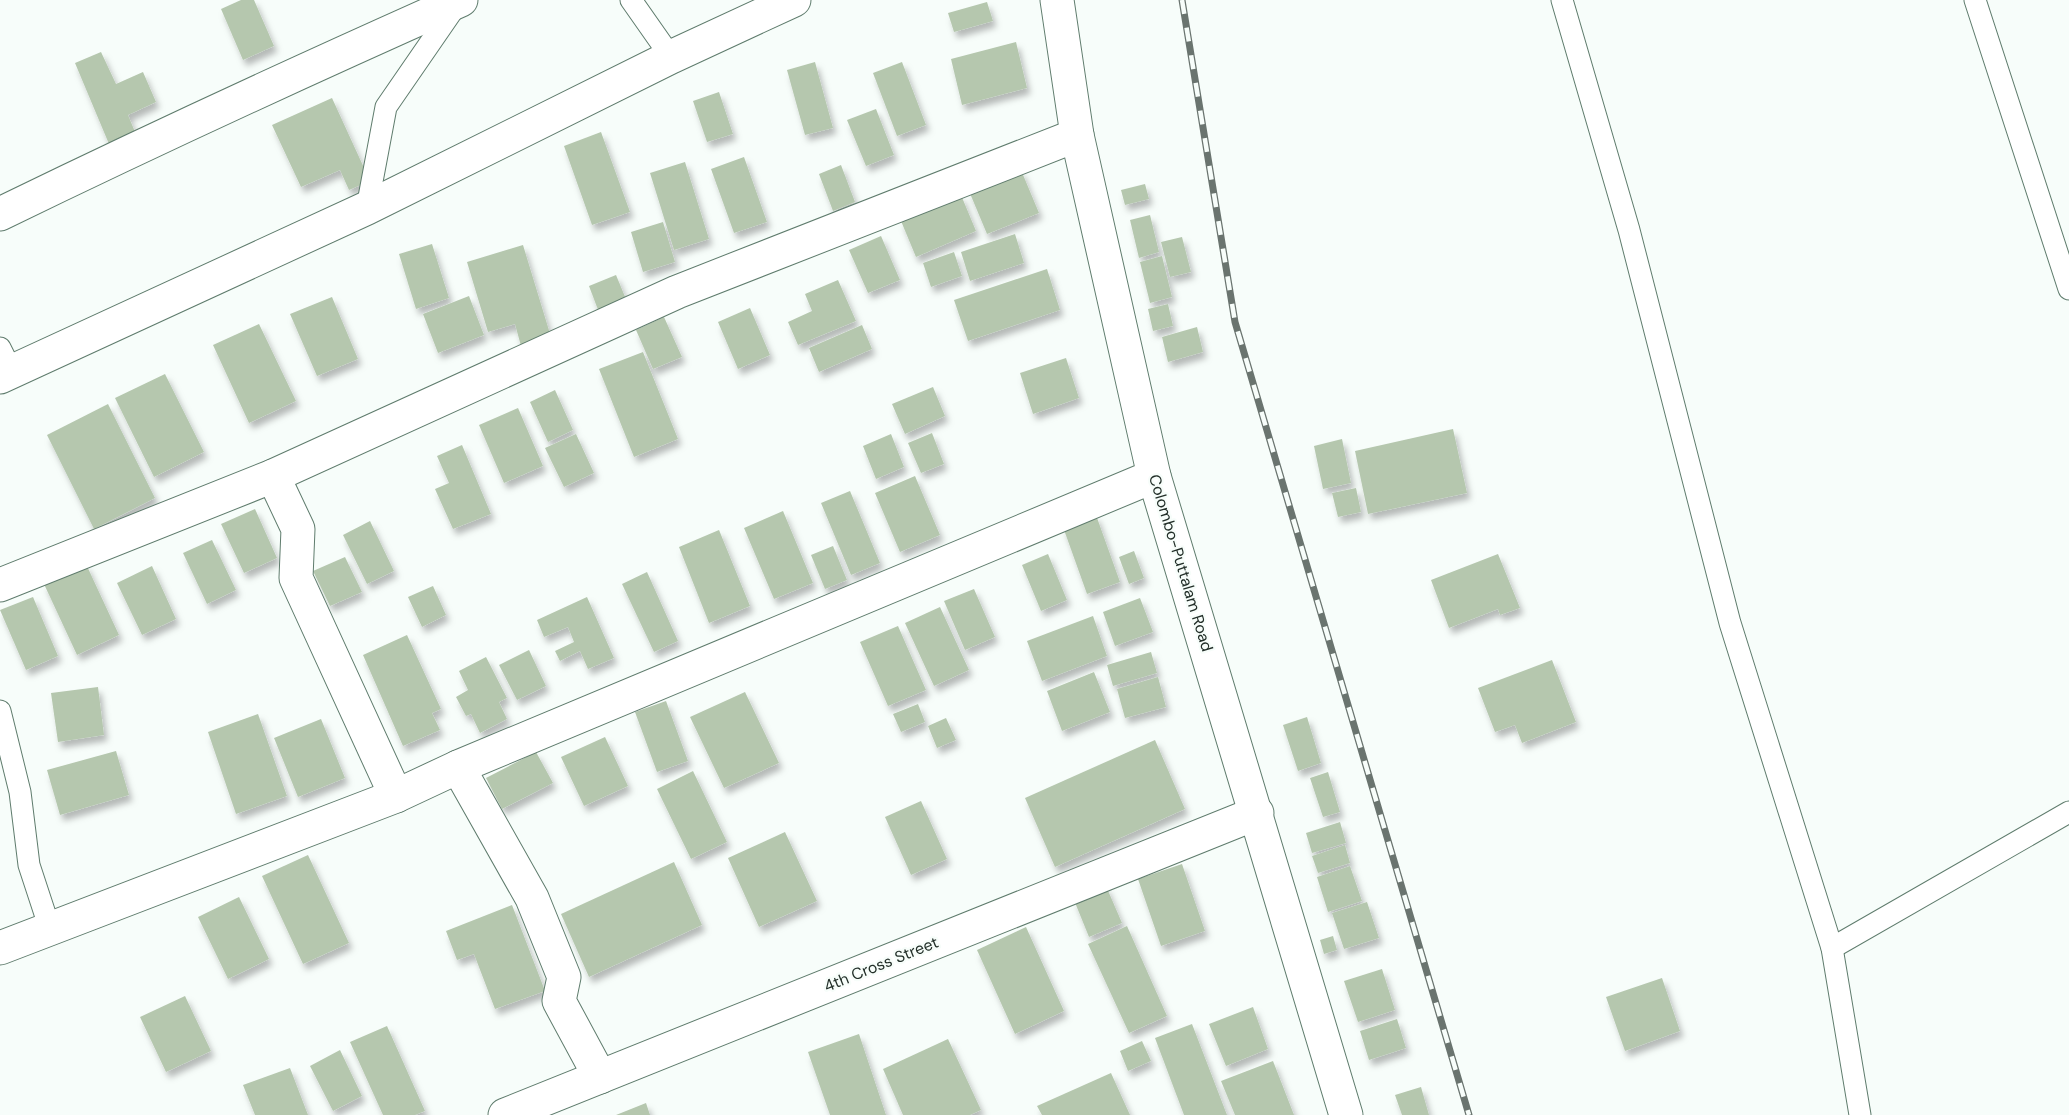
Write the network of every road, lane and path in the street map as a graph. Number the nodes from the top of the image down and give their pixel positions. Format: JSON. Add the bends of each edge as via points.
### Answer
{"nodes":[{"id":1,"x":460,"y":0,"type":"edge"},
{"id":2,"x":631,"y":0,"type":"edge"},
{"id":3,"x":794,"y":0,"type":"edge"},
{"id":4,"x":1057,"y":0,"type":"edge"},
{"id":5,"x":1562,"y":0,"type":"edge"},
{"id":6,"x":1975,"y":0,"type":"edge"},
{"id":7,"x":671,"y":57,"type":"junction"},
{"id":8,"x":1077,"y":135,"type":"junction"},
{"id":9,"x":367,"y":208,"type":"junction"},
{"id":10,"x":0,"y":214,"type":"edge"},
{"id":11,"x":2069,"y":289,"type":"edge"},
{"id":12,"x":4,"y":366,"type":"edge"},
{"id":13,"x":273,"y":476,"type":"junction"},
{"id":14,"x":1154,"y":476,"type":"junction"},
{"id":15,"x":0,"y":585,"type":"edge"},
{"id":16,"x":0,"y":711,"type":"edge"},
{"id":17,"x":458,"y":767,"type":"junction"},
{"id":18,"x":396,"y":796,"type":"junction"},
{"id":19,"x":2069,"y":812,"type":"edge"},
{"id":20,"x":1257,"y":813,"type":"junction"},
{"id":21,"x":50,"y":929,"type":"junction"},
{"id":22,"x":0,"y":948,"type":"edge"},
{"id":23,"x":1832,"y":948,"type":"junction"},
{"id":24,"x":600,"y":1077,"type":"junction"},
{"id":25,"x":505,"y":1115,"type":"edge"},
{"id":26,"x":1346,"y":1115,"type":"edge"},
{"id":27,"x":1860,"y":1115,"type":"edge"}],
"edges":[{"from":1,"to":9,"type":"lane","via":[[386,107]]},
{"from":1,"to":10,"type":"main road"},
{"from":2,"to":7,"type":"lane"},
{"from":3,"to":7,"type":"main road"},
{"from":4,"to":8,"type":"main road","name":"Colombo-Puttalam Road"},
{"from":5,"to":23,"type":"lane","via":[[1629,230],[1730,623]]},
{"from":6,"to":11,"type":"lane"},
{"from":7,"to":9,"type":"main road"},
{"from":8,"to":13,"type":"main road","via":[[677,292]]},
{"from":8,"to":14,"type":"main road","name":"Colombo-Puttalam Road"},
{"from":9,"to":12,"type":"main road"},
{"from":13,"to":15,"type":"main road"},
{"from":13,"to":18,"type":"main road","via":[[298,529],[296,578]]},
{"from":14,"to":17,"type":"main road"},
{"from":14,"to":20,"type":"main road","name":"Colombo-Puttalam Road"},
{"from":16,"to":21,"type":"lane","via":[[20,792],[29,865]]},
{"from":17,"to":18,"type":"main road"},
{"from":17,"to":24,"type":"main road","via":[[532,898],[564,977],[559,1001]]},
{"from":18,"to":21,"type":"main road"},
{"from":19,"to":23,"type":"lane"},
{"from":20,"to":24,"type":"main road","name":"4th Cross Street"},
{"from":20,"to":26,"type":"main road","name":"Colombo-Puttalam Road"},
{"from":21,"to":22,"type":"main road"},
{"from":23,"to":27,"type":"lane"},
{"from":24,"to":25,"type":"main road","name":"4th Cross Street"}]}
